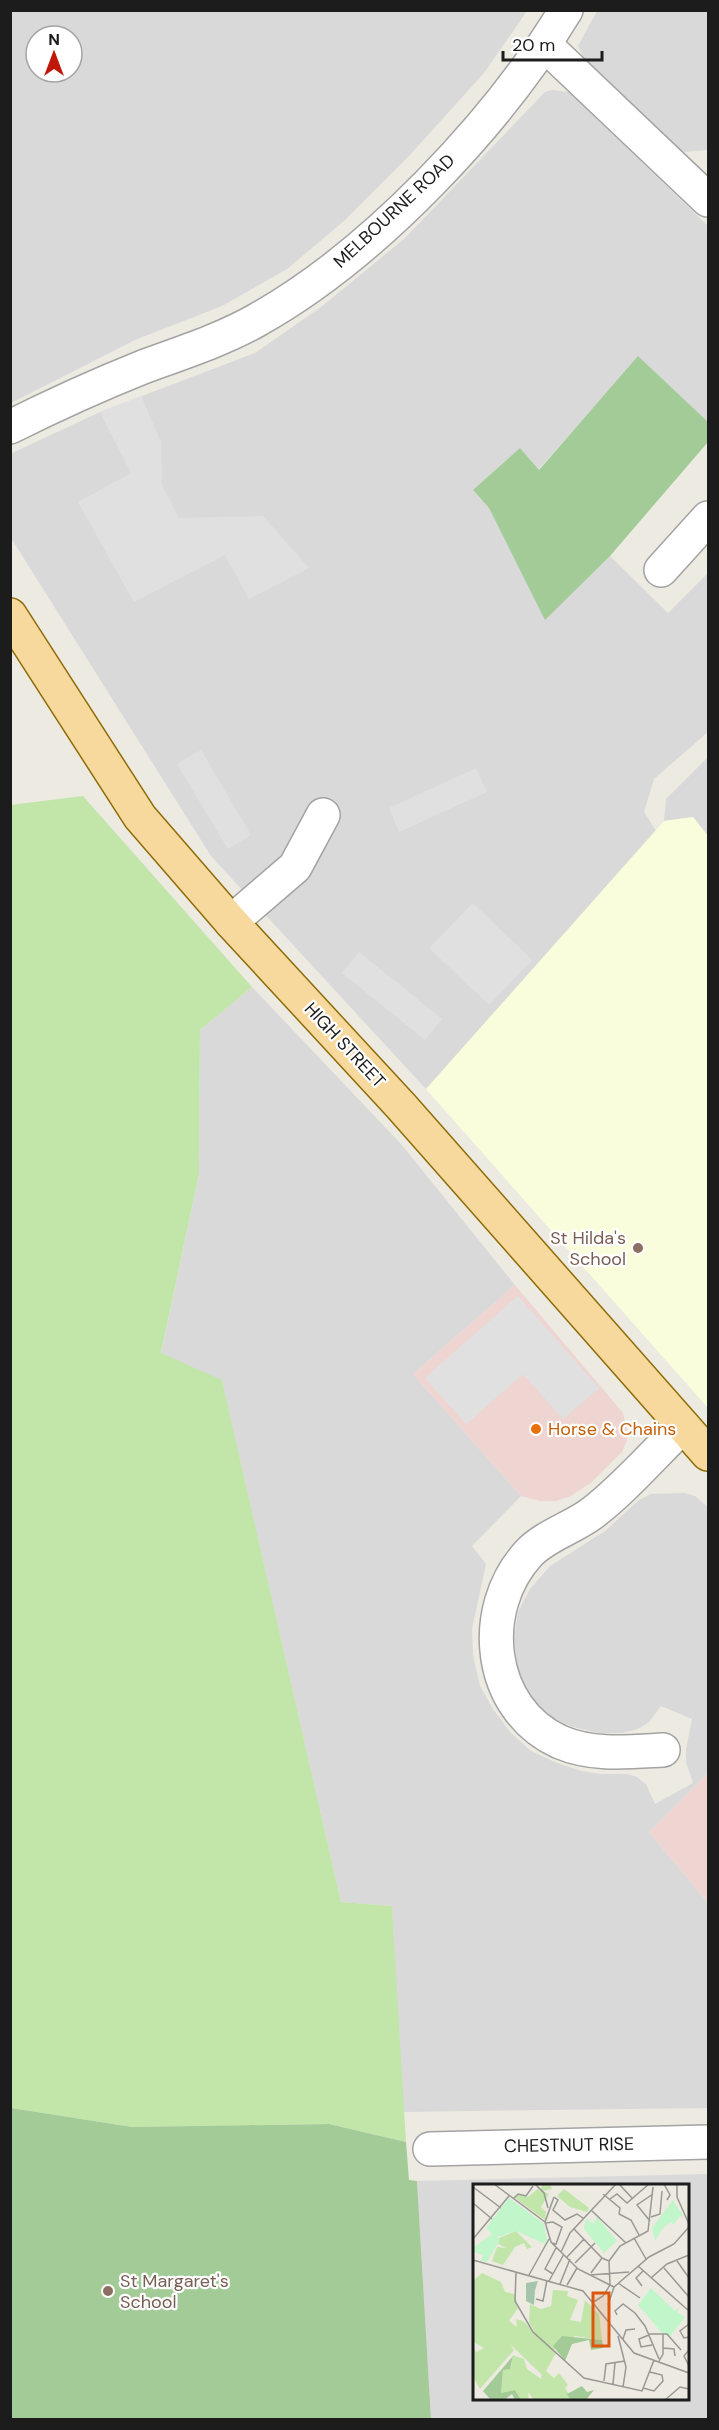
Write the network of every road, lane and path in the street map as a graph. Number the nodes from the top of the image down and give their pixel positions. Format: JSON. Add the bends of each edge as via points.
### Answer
{"nodes":[{"id":1,"x":566,"y":10,"type":"edge"},
{"id":2,"x":545,"y":45,"type":"junction"},
{"id":3,"x":708,"y":200,"type":"edge"},
{"id":4,"x":10,"y":427,"type":"edge"},
{"id":5,"x":708,"y":518,"type":"edge"},
{"id":6,"x":661,"y":570,"type":"dead end"},
{"id":7,"x":10,"y":615,"type":"edge"},
{"id":8,"x":323,"y":815,"type":"dead end"},
{"id":9,"x":231,"y":922,"type":"junction"},
{"id":10,"x":683,"y":1426,"type":"junction"},
{"id":11,"x":708,"y":1454,"type":"edge"},
{"id":12,"x":663,"y":1750,"type":"dead end"},
{"id":13,"x":708,"y":2142,"type":"edge"},
{"id":14,"x":430,"y":2148,"type":"dead end"}],
"edges":[{"from":1,"to":2,"type":"street","name":"MELBOURNE ROAD"},
{"from":2,"to":3,"type":"street"},
{"from":2,"to":4,"type":"street","name":"MELBOURNE ROAD","via":[[464,146],[380,230],[312,285],[256,321],[59,402]]},
{"from":5,"to":6,"type":"street"},
{"from":7,"to":9,"type":"main road","name":"HIGH STREET","via":[[140,817]]},
{"from":8,"to":9,"type":"street","via":[[295,867]]},
{"from":9,"to":10,"type":"main road","name":"HIGH STREET","via":[[401,1106]]},
{"from":10,"to":11,"type":"main road","name":"HIGH STREET"},
{"from":10,"to":12,"type":"street","via":[[591,1513],[530,1552],[506,1586],[495,1635],[505,1688],[520,1713],[541,1732],[586,1750]]},
{"from":13,"to":14,"type":"street","name":"CHESTNUT RISE"}]}
